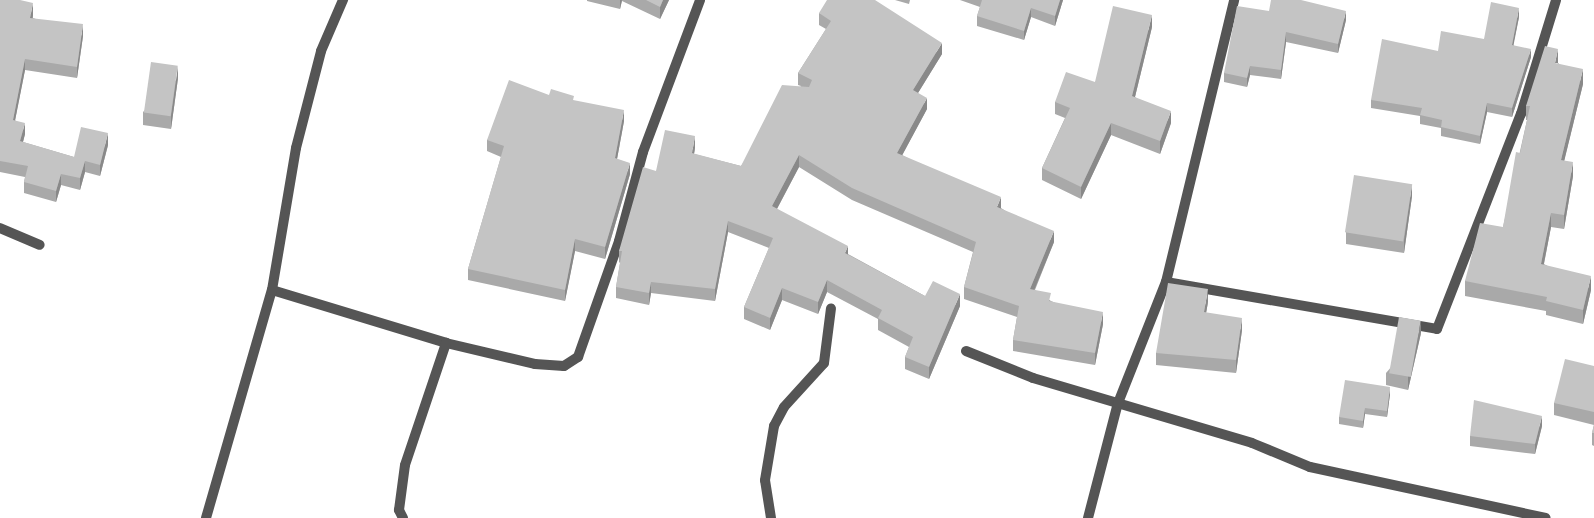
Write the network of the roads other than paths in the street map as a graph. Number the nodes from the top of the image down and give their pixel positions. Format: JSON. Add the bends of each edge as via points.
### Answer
{"nodes":[{"id":1,"x":343,"y":0,"type":"edge"},
{"id":2,"x":700,"y":0,"type":"edge"},
{"id":3,"x":1234,"y":0,"type":"edge"},
{"id":4,"x":1556,"y":0,"type":"edge"},
{"id":5,"x":0,"y":228,"type":"edge"},
{"id":6,"x":40,"y":245,"type":"dead end"},
{"id":7,"x":1166,"y":282,"type":"junction"},
{"id":8,"x":272,"y":290,"type":"junction"},
{"id":9,"x":831,"y":308,"type":"dead end"},
{"id":10,"x":446,"y":343,"type":"junction"},
{"id":11,"x":966,"y":351,"type":"dead end"},
{"id":12,"x":1118,"y":403,"type":"junction"},
{"id":13,"x":206,"y":518,"type":"edge"},
{"id":14,"x":403,"y":518,"type":"edge"},
{"id":15,"x":771,"y":518,"type":"edge"},
{"id":16,"x":1088,"y":518,"type":"edge"},
{"id":17,"x":1546,"y":518,"type":"edge"}],
"edges":[{"from":1,"to":8,"type":"street","via":[[321,51],[296,148]]},
{"from":2,"to":10,"type":"street","via":[[642,152],[619,241],[578,357],[564,366],[535,364]]},
{"from":3,"to":7,"type":"street"},
{"from":4,"to":7,"type":"street","via":[[1521,114],[1437,329]]},
{"from":5,"to":6,"type":"street"},
{"from":7,"to":12,"type":"street"},
{"from":8,"to":10,"type":"street"},
{"from":8,"to":13,"type":"street"},
{"from":9,"to":15,"type":"street","via":[[824,363],[784,407],[774,426],[765,480]]},
{"from":10,"to":14,"type":"street","via":[[405,465],[399,510]]},
{"from":11,"to":12,"type":"street","via":[[1033,378]]},
{"from":12,"to":16,"type":"street"},
{"from":12,"to":17,"type":"street","via":[[1252,443],[1310,467]]}]}
